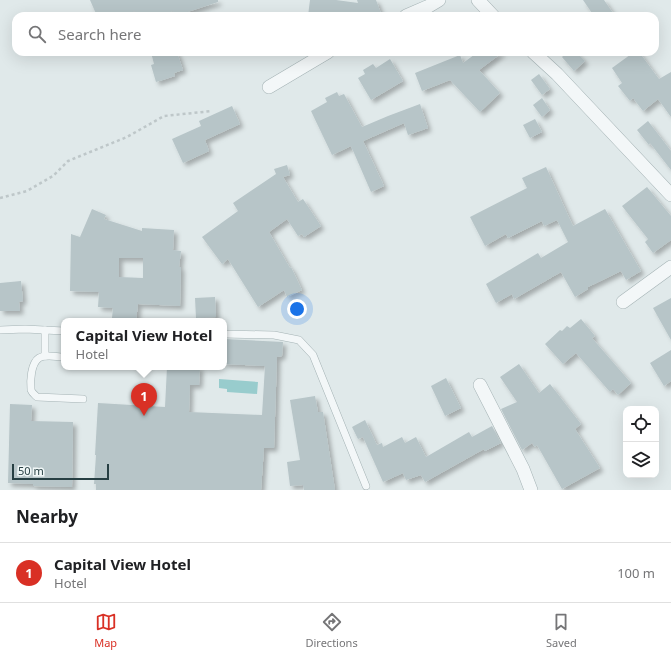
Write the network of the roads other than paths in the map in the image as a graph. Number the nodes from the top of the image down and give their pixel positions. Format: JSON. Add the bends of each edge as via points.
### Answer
{"nodes":[{"id":1,"x":439,"y":0,"type":"edge"},
{"id":2,"x":478,"y":0,"type":"edge"},
{"id":3,"x":415,"y":12,"type":"edge"},
{"id":4,"x":489,"y":12,"type":"edge"},
{"id":5,"x":321,"y":56,"type":"edge"},
{"id":6,"x":537,"y":56,"type":"edge"},
{"id":7,"x":269,"y":87,"type":"dead end"},
{"id":8,"x":671,"y":195,"type":"edge"},
{"id":9,"x":671,"y":267,"type":"edge"},
{"id":10,"x":623,"y":302,"type":"dead end"},
{"id":11,"x":0,"y":330,"type":"edge"},
{"id":12,"x":45,"y":330,"type":"junction"},
{"id":13,"x":61,"y":330,"type":"edge"},
{"id":14,"x":227,"y":334,"type":"edge"},
{"id":15,"x":45,"y":356,"type":"junction"},
{"id":16,"x":61,"y":357,"type":"edge"},
{"id":17,"x":480,"y":385,"type":"dead end"},
{"id":18,"x":83,"y":399,"type":"dead end"},
{"id":19,"x":366,"y":486,"type":"dead end"},
{"id":20,"x":531,"y":490,"type":"edge"}],
"edges":[{"from":1,"to":3,"type":"street"},
{"from":2,"to":4,"type":"street"},
{"from":5,"to":7,"type":"street"},
{"from":6,"to":8,"type":"street"},
{"from":9,"to":10,"type":"street"},
{"from":11,"to":12,"type":"lane"},
{"from":12,"to":13,"type":"lane"},
{"from":12,"to":15,"type":"lane"},
{"from":14,"to":19,"type":"lane","via":[[274,335],[299,340],[313,355]]},
{"from":15,"to":16,"type":"lane"},
{"from":15,"to":18,"type":"lane","via":[[34,362],[32,367],[33,394],[37,397]]},
{"from":17,"to":20,"type":"street"}]}
